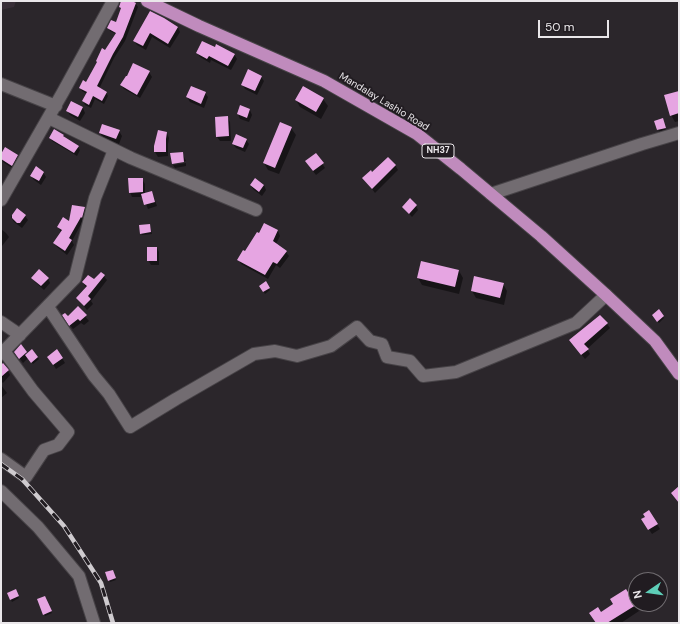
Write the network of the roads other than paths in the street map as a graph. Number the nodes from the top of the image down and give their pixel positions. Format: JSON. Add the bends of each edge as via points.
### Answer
{"nodes":[{"id":1,"x":113,"y":1,"type":"edge"},
{"id":2,"x":147,"y":1,"type":"edge"},
{"id":3,"x":1,"y":84,"type":"edge"},
{"id":4,"x":56,"y":106,"type":"junction"},
{"id":5,"x":49,"y":118,"type":"junction"},
{"id":6,"x":679,"y":133,"type":"edge"},
{"id":7,"x":114,"y":150,"type":"junction"},
{"id":8,"x":491,"y":194,"type":"junction"},
{"id":9,"x":1,"y":200,"type":"edge"},
{"id":10,"x":256,"y":210,"type":"dead end"},
{"id":11,"x":606,"y":295,"type":"junction"},
{"id":12,"x":48,"y":307,"type":"junction"},
{"id":13,"x":1,"y":322,"type":"edge"},
{"id":14,"x":20,"y":335,"type":"junction"},
{"id":15,"x":3,"y":353,"type":"edge"},
{"id":16,"x":679,"y":374,"type":"edge"},
{"id":17,"x":1,"y":459,"type":"edge"},
{"id":18,"x":1,"y":491,"type":"edge"},
{"id":19,"x":94,"y":623,"type":"edge"}],
"edges":[{"from":1,"to":4,"type":"street"},
{"from":2,"to":8,"type":"highway","name":"Mandalay Lashio Road","number":"NH37","via":[[324,81],[349,95],[417,134]]},
{"from":3,"to":4,"type":"street"},
{"from":4,"to":5,"type":"street"},
{"from":5,"to":7,"type":"street"},
{"from":5,"to":9,"type":"street"},
{"from":6,"to":8,"type":"street"},
{"from":7,"to":10,"type":"street"},
{"from":7,"to":12,"type":"street","via":[[95,198],[75,278]]},
{"from":8,"to":11,"type":"highway","name":"Mandalay Lashio Road","number":"NH37"},
{"from":11,"to":12,"type":"street","via":[[576,322],[456,372],[423,376],[410,361],[387,357],[382,344],[370,341],[357,327],[331,346],[297,356],[275,351],[254,354],[130,427]]},
{"from":11,"to":16,"type":"highway","name":"Mandalay Lashio Road","number":"NH37","via":[[655,341]]},
{"from":12,"to":14,"type":"street"},
{"from":13,"to":14,"type":"street"},
{"from":14,"to":15,"type":"street"},
{"from":15,"to":17,"type":"street","via":[[68,432],[58,445],[44,450],[26,477]]},
{"from":18,"to":19,"type":"street","via":[[38,527],[79,576]]}]}
